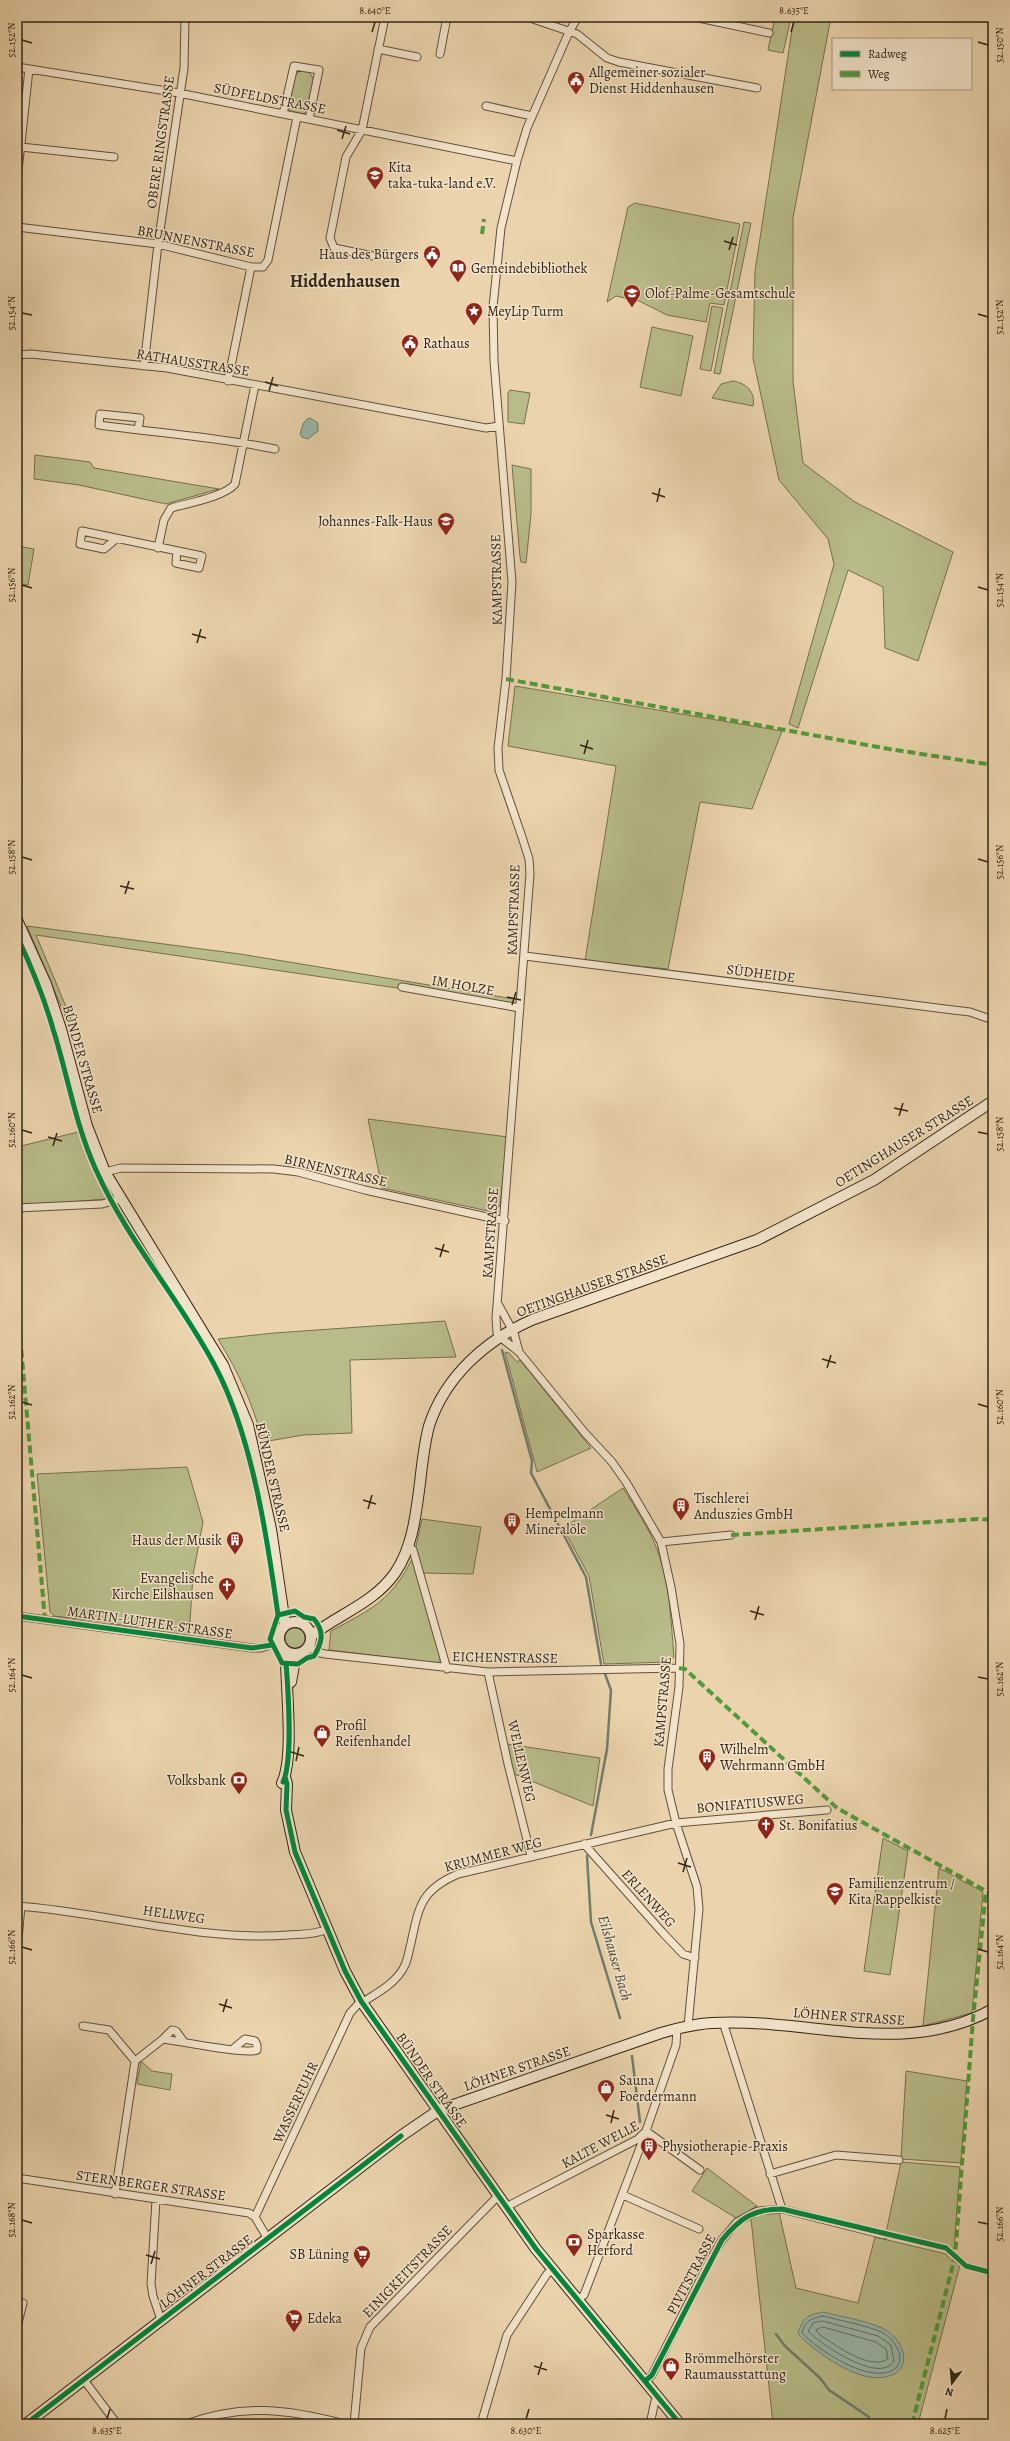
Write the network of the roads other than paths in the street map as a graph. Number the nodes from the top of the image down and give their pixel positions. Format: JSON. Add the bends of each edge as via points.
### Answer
{"nodes":[{"id":1,"x":185,"y":17,"type":"edge"},
{"id":2,"x":385,"y":17,"type":"edge"},
{"id":3,"x":448,"y":17,"type":"edge"},
{"id":4,"x":527,"y":17,"type":"edge"},
{"id":5,"x":578,"y":17,"type":"edge"},
{"id":6,"x":694,"y":17,"type":"edge"},
{"id":7,"x":569,"y":32,"type":"junction"},
{"id":8,"x":769,"y":33,"type":"dead end"},
{"id":9,"x":378,"y":49,"type":"junction"},
{"id":10,"x":440,"y":54,"type":"dead end"},
{"id":11,"x":417,"y":57,"type":"dead end"},
{"id":12,"x":17,"y":68,"type":"edge"},
{"id":13,"x":29,"y":69,"type":"junction"},
{"id":14,"x":757,"y":88,"type":"dead end"},
{"id":15,"x":179,"y":93,"type":"junction"},
{"id":16,"x":486,"y":106,"type":"dead end"},
{"id":17,"x":283,"y":114,"type":"junction"},
{"id":18,"x":532,"y":116,"type":"junction"},
{"id":19,"x":297,"y":117,"type":"junction"},
{"id":20,"x":309,"y":119,"type":"junction"},
{"id":21,"x":362,"y":130,"type":"junction"},
{"id":22,"x":20,"y":147,"type":"junction"},
{"id":23,"x":114,"y":157,"type":"dead end"},
{"id":24,"x":517,"y":161,"type":"junction"},
{"id":25,"x":17,"y":180,"type":"edge"},
{"id":26,"x":17,"y":227,"type":"edge"},
{"id":27,"x":158,"y":244,"type":"junction"},
{"id":28,"x":373,"y":256,"type":"dead end"},
{"id":29,"x":251,"y":267,"type":"junction"},
{"id":30,"x":19,"y":354,"type":"edge"},
{"id":31,"x":144,"y":366,"type":"junction"},
{"id":32,"x":228,"y":381,"type":"junction"},
{"id":33,"x":254,"y":385,"type":"junction"},
{"id":34,"x":499,"y":426,"type":"junction"},
{"id":35,"x":138,"y":430,"type":"junction"},
{"id":36,"x":244,"y":442,"type":"junction"},
{"id":37,"x":275,"y":449,"type":"dead end"},
{"id":38,"x":116,"y":539,"type":"junction"},
{"id":39,"x":158,"y":548,"type":"junction"},
{"id":40,"x":176,"y":551,"type":"dead end"},
{"id":41,"x":17,"y":920,"type":"edge"},
{"id":42,"x":525,"y":956,"type":"junction"},
{"id":43,"x":402,"y":987,"type":"dead end"},
{"id":44,"x":520,"y":1008,"type":"junction"},
{"id":45,"x":993,"y":1020,"type":"edge"},
{"id":46,"x":993,"y":1101,"type":"edge"},
{"id":47,"x":105,"y":1172,"type":"junction"},
{"id":48,"x":122,"y":1202,"type":"junction"},
{"id":49,"x":17,"y":1208,"type":"edge"},
{"id":50,"x":505,"y":1221,"type":"junction"},
{"id":51,"x":498,"y":1304,"type":"junction"},
{"id":52,"x":512,"y":1330,"type":"junction"},
{"id":53,"x":500,"y":1337,"type":"junction"},
{"id":54,"x":519,"y":1352,"type":"junction"},
{"id":55,"x":731,"y":1535,"type":"dead end"},
{"id":56,"x":661,"y":1542,"type":"junction"},
{"id":57,"x":408,"y":1545,"type":"junction"},
{"id":58,"x":17,"y":1616,"type":"edge"},
{"id":59,"x":339,"y":1617,"type":"junction"},
{"id":60,"x":290,"y":1623,"type":"junction"},
{"id":61,"x":307,"y":1626,"type":"junction"},
{"id":62,"x":310,"y":1641,"type":"junction"},
{"id":63,"x":279,"y":1642,"type":"junction"},
{"id":64,"x":286,"y":1651,"type":"junction"},
{"id":65,"x":296,"y":1654,"type":"junction"},
{"id":66,"x":680,"y":1668,"type":"junction"},
{"id":67,"x":447,"y":1669,"type":"junction"},
{"id":68,"x":488,"y":1672,"type":"junction"},
{"id":69,"x":288,"y":1698,"type":"junction"},
{"id":70,"x":826,"y":1810,"type":"dead end"},
{"id":71,"x":676,"y":1823,"type":"junction"},
{"id":72,"x":584,"y":1844,"type":"junction"},
{"id":73,"x":531,"y":1856,"type":"junction"},
{"id":74,"x":19,"y":1906,"type":"edge"},
{"id":75,"x":327,"y":1929,"type":"junction"},
{"id":76,"x":17,"y":1950,"type":"edge"},
{"id":77,"x":695,"y":1958,"type":"junction"},
{"id":78,"x":362,"y":2002,"type":"junction"},
{"id":79,"x":993,"y":2008,"type":"edge"},
{"id":80,"x":723,"y":2022,"type":"junction"},
{"id":81,"x":83,"y":2026,"type":"dead end"},
{"id":82,"x":688,"y":2026,"type":"junction"},
{"id":83,"x":678,"y":2028,"type":"junction"},
{"id":84,"x":232,"y":2049,"type":"dead end"},
{"id":85,"x":135,"y":2061,"type":"junction"},
{"id":86,"x":439,"y":2110,"type":"junction"},
{"id":87,"x":646,"y":2131,"type":"junction"},
{"id":88,"x":899,"y":2160,"type":"dead end"},
{"id":89,"x":700,"y":2170,"type":"dead end"},
{"id":90,"x":770,"y":2174,"type":"junction"},
{"id":91,"x":17,"y":2178,"type":"edge"},
{"id":92,"x":115,"y":2194,"type":"junction"},
{"id":93,"x":622,"y":2195,"type":"junction"},
{"id":94,"x":498,"y":2196,"type":"junction"},
{"id":95,"x":156,"y":2200,"type":"junction"},
{"id":96,"x":506,"y":2207,"type":"junction"},
{"id":97,"x":782,"y":2209,"type":"junction"},
{"id":98,"x":256,"y":2217,"type":"junction"},
{"id":99,"x":699,"y":2229,"type":"dead end"},
{"id":100,"x":884,"y":2235,"type":"dead end"},
{"id":101,"x":268,"y":2239,"type":"junction"},
{"id":102,"x":552,"y":2270,"type":"junction"},
{"id":103,"x":577,"y":2300,"type":"junction"},
{"id":104,"x":23,"y":2303,"type":"dead end"},
{"id":105,"x":161,"y":2320,"type":"junction"},
{"id":106,"x":17,"y":2327,"type":"edge"},
{"id":107,"x":84,"y":2380,"type":"junction"},
{"id":108,"x":645,"y":2381,"type":"junction"},
{"id":109,"x":659,"y":2398,"type":"junction"},
{"id":110,"x":26,"y":2424,"type":"edge"},
{"id":111,"x":117,"y":2424,"type":"edge"},
{"id":112,"x":186,"y":2424,"type":"edge"},
{"id":113,"x":344,"y":2424,"type":"edge"},
{"id":114,"x":354,"y":2424,"type":"edge"},
{"id":115,"x":481,"y":2424,"type":"edge"},
{"id":116,"x":650,"y":2424,"type":"edge"},
{"id":117,"x":680,"y":2424,"type":"edge"}],
"edges":[{"from":1,"to":15,"type":"street","name":"OBERE RINGSTRASSE","via":[[184,68]]},
{"from":2,"to":9,"type":"street"},
{"from":3,"to":10,"type":"street"},
{"from":4,"to":7,"type":"street"},
{"from":5,"to":7,"type":"street","name":"KAMPSTRASSE"},
{"from":6,"to":8,"type":"street"},
{"from":7,"to":14,"type":"street","via":[[577,34],[608,58],[619,62]]},
{"from":7,"to":18,"type":"street","name":"KAMPSTRASSE"},
{"from":9,"to":11,"type":"street"},
{"from":9,"to":21,"type":"street"},
{"from":12,"to":13,"type":"street","name":"SÜDFELDSTRASSE"},
{"from":13,"to":15,"type":"street","name":"SÜDFELDSTRASSE"},
{"from":13,"to":22,"type":"street"},
{"from":15,"to":17,"type":"street","name":"SÜDFELDSTRASSE"},
{"from":15,"to":27,"type":"street","name":"OBERE RINGSTRASSE"},
{"from":16,"to":18,"type":"street"},
{"from":17,"to":19,"type":"street","name":"SÜDFELDSTRASSE"},
{"from":17,"to":20,"type":"street","via":[[294,66],[319,70]]},
{"from":18,"to":24,"type":"street","name":"KAMPSTRASSE"},
{"from":19,"to":20,"type":"street","name":"SÜDFELDSTRASSE"},
{"from":19,"to":29,"type":"street","name":"BRUNNENSTRASSE","via":[[268,260],[263,267]]},
{"from":20,"to":21,"type":"street","name":"SÜDFELDSTRASSE"},
{"from":21,"to":24,"type":"street","name":"SÜDFELDSTRASSE"},
{"from":21,"to":28,"type":"street","via":[[346,157],[330,238],[334,248]]},
{"from":22,"to":23,"type":"street"},
{"from":22,"to":25,"type":"street"},
{"from":24,"to":34,"type":"street","name":"KAMPSTRASSE","via":[[501,228],[493,307]]},
{"from":26,"to":27,"type":"street","name":"BRUNNENSTRASSE"},
{"from":27,"to":29,"type":"street","name":"BRUNNENSTRASSE"},
{"from":27,"to":31,"type":"street","name":"OBERE RINGSTRASSE"},
{"from":29,"to":32,"type":"street"},
{"from":30,"to":31,"type":"street","name":"RATHAUSSTRASSE"},
{"from":31,"to":32,"type":"street","name":"RATHAUSSTRASSE"},
{"from":32,"to":33,"type":"street","name":"RATHAUSSTRASSE"},
{"from":33,"to":34,"type":"street","name":"RATHAUSSTRASSE","via":[[486,428]]},
{"from":33,"to":36,"type":"street"},
{"from":34,"to":42,"type":"street","name":"KAMPSTRASSE","via":[[512,582],[507,672],[498,748],[499,770],[529,859]]},
{"from":35,"to":35,"type":"street","via":[[99,425],[100,414],[140,418]]},
{"from":35,"to":36,"type":"street"},
{"from":36,"to":37,"type":"street"},
{"from":36,"to":39,"type":"street","via":[[238,476],[230,489],[171,508],[164,520]]},
{"from":38,"to":38,"type":"street","via":[[82,531],[80,544],[104,549]]},
{"from":38,"to":39,"type":"street"},
{"from":39,"to":40,"type":"street"},
{"from":41,"to":47,"type":"main road","name":"BÜNDER STRASSE","via":[[46,984],[87,1126]]},
{"from":42,"to":44,"type":"street","name":"KAMPSTRASSE"},
{"from":42,"to":45,"type":"street","name":"SÜDHEIDE","via":[[964,1012]]},
{"from":43,"to":44,"type":"street","name":"IM HOLZE"},
{"from":44,"to":50,"type":"street","name":"KAMPSTRASSE"},
{"from":46,"to":52,"type":"main road","name":"OETINGHAUSER STRASSE","via":[[874,1180],[757,1240],[534,1319]]},
{"from":47,"to":48,"type":"main road","name":"BÜNDER STRASSE"},
{"from":47,"to":50,"type":"street","name":"BIRNENSTRASSE","via":[[121,1168],[274,1169],[298,1172],[365,1190]]},
{"from":48,"to":49,"type":"street"},
{"from":48,"to":60,"type":"main road","name":"BÜNDER STRASSE","via":[[141,1240],[152,1250],[223,1365],[241,1406],[258,1462],[281,1589]]},
{"from":50,"to":51,"type":"street","name":"KAMPSTRASSE"},
{"from":51,"to":52,"type":"street","name":"KAMPSTRASSE"},
{"from":51,"to":53,"type":"street","name":"KAMPSTRASSE","via":[[497,1326]]},
{"from":52,"to":53,"type":"main road","name":"OETINGHAUSER STRASSE"},
{"from":52,"to":54,"type":"street","name":"KAMPSTRASSE"},
{"from":53,"to":54,"type":"street","name":"KAMPSTRASSE"},
{"from":53,"to":57,"type":"main road","name":"OETINGHAUSER STRASSE","via":[[462,1369],[449,1386],[433,1418],[424,1446],[417,1506]]},
{"from":54,"to":56,"type":"street","name":"KAMPSTRASSE","via":[[584,1433],[612,1462]]},
{"from":55,"to":56,"type":"street"},
{"from":56,"to":66,"type":"street","name":"KAMPSTRASSE","via":[[672,1587],[680,1644]]},
{"from":57,"to":59,"type":"main road","name":"OETINGHAUSER STRASSE","via":[[396,1572],[385,1586],[371,1598]]},
{"from":57,"to":67,"type":"street","via":[[413,1550]]},
{"from":58,"to":63,"type":"street","name":"MARTIN-LUTHER-STRASSE","via":[[252,1648]]},
{"from":59,"to":61,"type":"main road","name":"OETINGHAUSER STRASSE"},
{"from":59,"to":62,"type":"main road","name":"OETINGHAUSER STRASSE"},
{"from":60,"to":61,"type":"main road"},
{"from":60,"to":63,"type":"main road","via":[[281,1629]]},
{"from":61,"to":62,"type":"main road"},
{"from":62,"to":65,"type":"main road"},
{"from":62,"to":67,"type":"street","name":"EICHENSTRASSE","via":[[316,1652],[325,1654]]},
{"from":63,"to":64,"type":"main road"},
{"from":64,"to":65,"type":"main road"},
{"from":64,"to":69,"type":"main road","name":"BÜNDER STRASSE"},
{"from":65,"to":69,"type":"main road","name":"BÜNDER STRASSE"},
{"from":66,"to":68,"type":"street","name":"EICHENSTRASSE"},
{"from":66,"to":71,"type":"street","name":"KAMPSTRASSE","via":[[668,1769],[668,1790]]},
{"from":67,"to":68,"type":"street","name":"EICHENSTRASSE"},
{"from":68,"to":73,"type":"street","name":"WELLENWEG"},
{"from":69,"to":75,"type":"main road","name":"BÜNDER STRASSE","via":[[285,1777],[281,1785],[282,1803],[286,1810],[295,1852]]},
{"from":70,"to":71,"type":"street","name":"BONIFATIUSWEG"},
{"from":71,"to":72,"type":"street","name":"KRUMMER WEG"},
{"from":71,"to":77,"type":"street","name":"KAMPSTRASSE","via":[[697,1887],[699,1909]]},
{"from":72,"to":73,"type":"street","name":"KRUMMER WEG"},
{"from":72,"to":77,"type":"street","name":"ERLENWEG","via":[[663,1933],[684,1954]]},
{"from":73,"to":78,"type":"street","name":"KRUMMER WEG","via":[[458,1874],[431,1888],[418,1912],[405,1966],[391,1983]]},
{"from":74,"to":75,"type":"street","name":"HELLWEG","via":[[217,1933],[269,1937],[316,1933]]},
{"from":74,"to":76,"type":"street"},
{"from":75,"to":78,"type":"main road","name":"BÜNDER STRASSE","via":[[348,1978]]},
{"from":77,"to":82,"type":"street","name":"KAMPSTRASSE"},
{"from":78,"to":86,"type":"main road","name":"BÜNDER STRASSE"},
{"from":78,"to":98,"type":"street","name":"WASSERFUHR","via":[[350,2013]]},
{"from":79,"to":80,"type":"main road","name":"LÖHNER STRASSE","via":[[959,2024],[915,2034],[885,2035]]},
{"from":80,"to":82,"type":"main road","name":"LÖHNER STRASSE"},
{"from":80,"to":90,"type":"street"},
{"from":81,"to":85,"type":"street","via":[[109,2030]]},
{"from":82,"to":83,"type":"main road","name":"LÖHNER STRASSE"},
{"from":83,"to":86,"type":"main road","name":"LÖHNER STRASSE"},
{"from":83,"to":87,"type":"street","via":[[676,2045]]},
{"from":84,"to":85,"type":"street","via":[[163,2039]]},
{"from":85,"to":92,"type":"street"},
{"from":86,"to":94,"type":"main road","name":"BÜNDER STRASSE"},
{"from":86,"to":101,"type":"main road","name":"LÖHNER STRASSE","via":[[401,2136]]},
{"from":87,"to":89,"type":"street","name":"KALTE WELLE"},
{"from":87,"to":93,"type":"street"},
{"from":87,"to":96,"type":"street","name":"KALTE WELLE","via":[[638,2139]]},
{"from":88,"to":90,"type":"street","via":[[836,2155]]},
{"from":90,"to":97,"type":"street"},
{"from":91,"to":92,"type":"street","name":"STERNBERGER STRASSE"},
{"from":92,"to":95,"type":"street","name":"STERNBERGER STRASSE"},
{"from":93,"to":99,"type":"street"},
{"from":93,"to":103,"type":"street","via":[[584,2295]]},
{"from":94,"to":96,"type":"main road","name":"BÜNDER STRASSE"},
{"from":94,"to":114,"type":"street","name":"EINIGKEITSTRASSE","via":[[370,2327],[361,2348]]},
{"from":95,"to":98,"type":"street","name":"STERNBERGER STRASSE","via":[[249,2213]]},
{"from":95,"to":105,"type":"street","via":[[151,2284],[152,2296]]},
{"from":96,"to":102,"type":"main road","name":"BÜNDER STRASSE"},
{"from":97,"to":100,"type":"street","name":"PIVITSTRASSE"},
{"from":97,"to":108,"type":"street","name":"PIVITSTRASSE","via":[[758,2211],[737,2222],[722,2240],[652,2375]]},
{"from":98,"to":101,"type":"street"},
{"from":101,"to":105,"type":"main road","name":"LÖHNER STRASSE"},
{"from":102,"to":103,"type":"main road","name":"BÜNDER STRASSE"},
{"from":102,"to":115,"type":"street","via":[[507,2335]]},
{"from":103,"to":108,"type":"main road","name":"BÜNDER STRASSE"},
{"from":104,"to":106,"type":"street"},
{"from":105,"to":107,"type":"main road","name":"LÖHNER STRASSE"},
{"from":107,"to":110,"type":"main road","name":"LÖHNER STRASSE"},
{"from":107,"to":111,"type":"street"},
{"from":108,"to":109,"type":"main road","name":"BÜNDER STRASSE"},
{"from":109,"to":116,"type":"street","via":[[655,2401]]},
{"from":109,"to":117,"type":"main road","name":"BÜNDER STRASSE"},
{"from":112,"to":113,"type":"street","via":[[236,2412],[272,2409],[306,2414]]}]}
